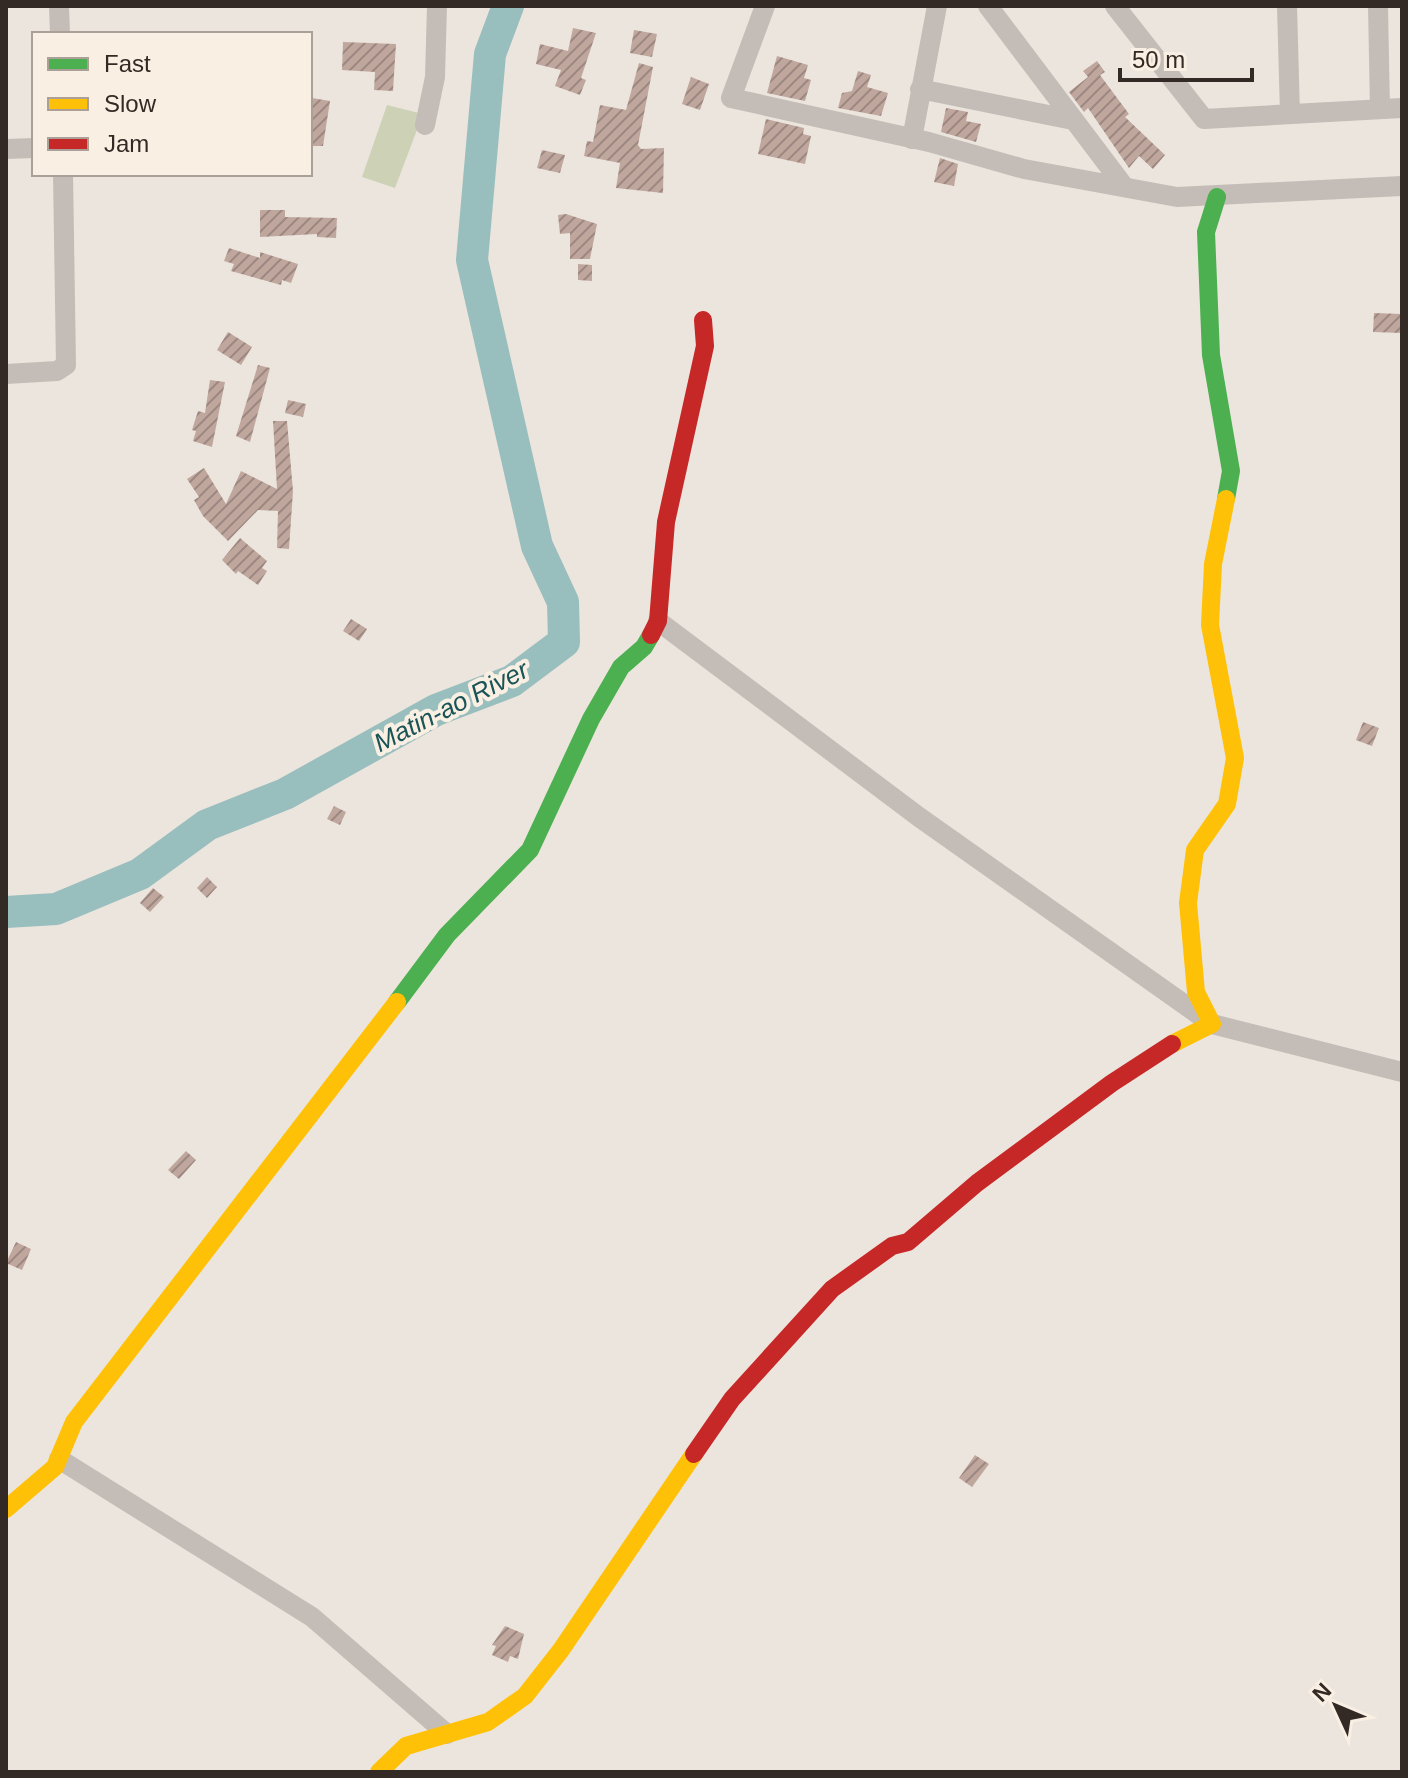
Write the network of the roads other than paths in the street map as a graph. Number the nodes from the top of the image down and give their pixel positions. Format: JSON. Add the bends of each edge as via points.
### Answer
{"nodes":[{"id":1,"x":59,"y":6,"type":"edge"},
{"id":2,"x":437,"y":6,"type":"edge"},
{"id":3,"x":765,"y":6,"type":"edge"},
{"id":4,"x":937,"y":6,"type":"edge"},
{"id":5,"x":988,"y":6,"type":"edge"},
{"id":6,"x":1115,"y":6,"type":"edge"},
{"id":7,"x":1287,"y":6,"type":"edge"},
{"id":8,"x":1378,"y":6,"type":"edge"},
{"id":9,"x":60,"y":32,"type":"edge"},
{"id":10,"x":920,"y":89,"type":"junction"},
{"id":11,"x":1402,"y":108,"type":"edge"},
{"id":12,"x":1380,"y":109,"type":"junction"},
{"id":13,"x":1290,"y":114,"type":"junction"},
{"id":14,"x":1073,"y":120,"type":"junction"},
{"id":15,"x":425,"y":125,"type":"dead end"},
{"id":16,"x":912,"y":139,"type":"junction"},
{"id":17,"x":32,"y":148,"type":"edge"},
{"id":18,"x":6,"y":149,"type":"edge"},
{"id":19,"x":63,"y":176,"type":"edge"},
{"id":20,"x":1123,"y":185,"type":"junction"},
{"id":21,"x":1402,"y":186,"type":"edge"},
{"id":22,"x":1217,"y":197,"type":"junction"},
{"id":23,"x":703,"y":320,"type":"dead end"},
{"id":24,"x":6,"y":374,"type":"edge"},
{"id":25,"x":658,"y":621,"type":"junction"},
{"id":26,"x":1212,"y":1024,"type":"junction"},
{"id":27,"x":1402,"y":1072,"type":"edge"},
{"id":28,"x":59,"y":1459,"type":"junction"},
{"id":29,"x":6,"y":1509,"type":"edge"},
{"id":30,"x":447,"y":1734,"type":"junction"},
{"id":31,"x":379,"y":1772,"type":"edge"}],
"edges":[{"from":1,"to":9,"type":"street"},
{"from":2,"to":15,"type":"street","via":[[437,59]]},
{"from":3,"to":16,"type":"street","via":[[731,98]]},
{"from":4,"to":10,"type":"street"},
{"from":5,"to":14,"type":"street"},
{"from":6,"to":13,"type":"street","via":[[1204,119]]},
{"from":7,"to":13,"type":"street"},
{"from":8,"to":12,"type":"street"},
{"from":10,"to":14,"type":"street"},
{"from":10,"to":16,"type":"street"},
{"from":11,"to":12,"type":"street"},
{"from":12,"to":13,"type":"street"},
{"from":14,"to":20,"type":"street"},
{"from":16,"to":20,"type":"street","via":[[1024,169]]},
{"from":17,"to":18,"type":"street"},
{"from":19,"to":24,"type":"street","via":[[66,365],[57,371]]},
{"from":20,"to":22,"type":"street","via":[[1177,197]]},
{"from":21,"to":22,"type":"street"},
{"from":22,"to":26,"type":"street","via":[[1206,232],[1211,355],[1231,471],[1213,564],[1210,625],[1235,758],[1227,804],[1195,850],[1188,903],[1196,992]]},
{"from":23,"to":25,"type":"street","via":[[705,346],[666,522]]},
{"from":25,"to":26,"type":"street","via":[[919,817]]},
{"from":25,"to":28,"type":"street","via":[[644,647],[621,667],[591,719],[530,850],[436,949],[74,1422]]},
{"from":26,"to":27,"type":"street"},
{"from":26,"to":30,"type":"street","via":[[1112,1083],[977,1183],[908,1242],[892,1246],[832,1289],[732,1399],[537,1683],[500,1717]]},
{"from":28,"to":29,"type":"street"},
{"from":28,"to":30,"type":"street","via":[[312,1617]]},
{"from":30,"to":31,"type":"street","via":[[406,1746]]}]}
